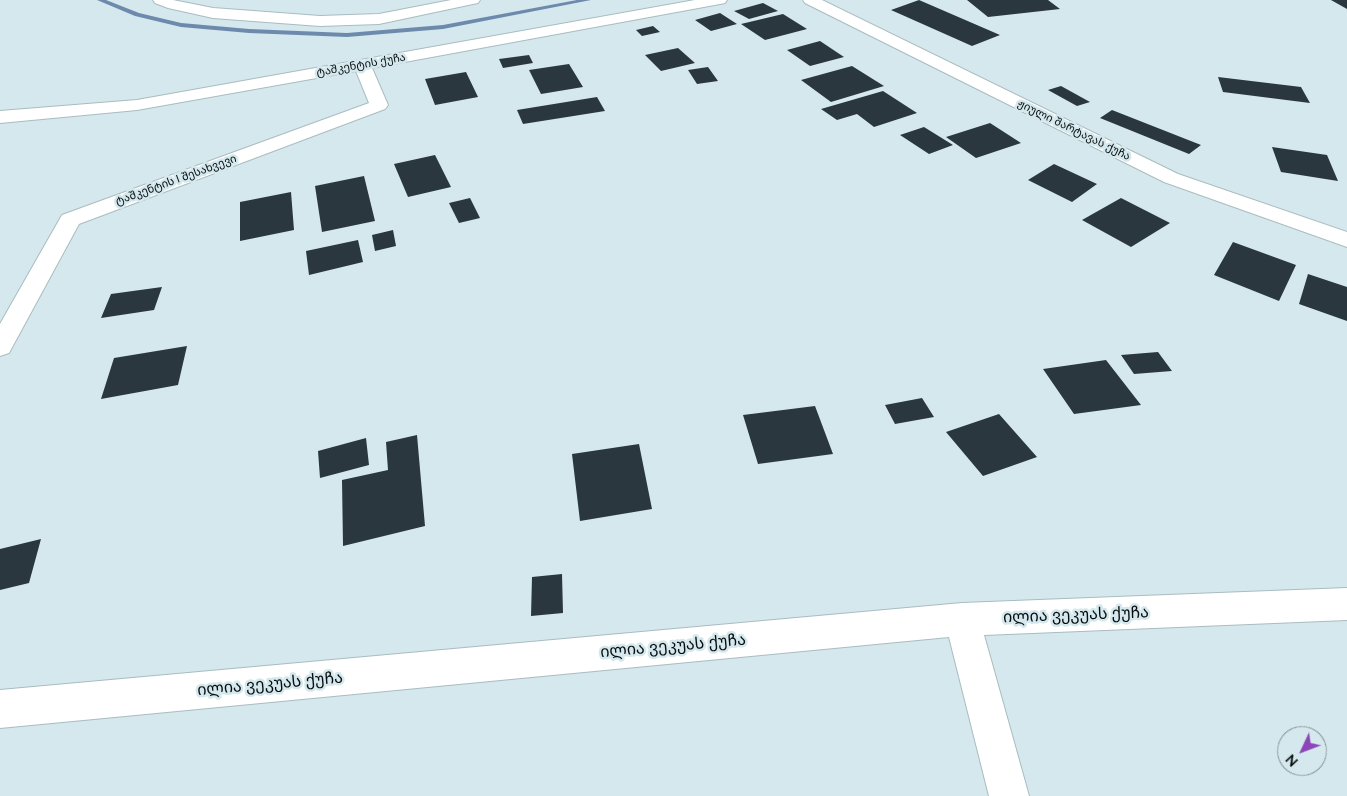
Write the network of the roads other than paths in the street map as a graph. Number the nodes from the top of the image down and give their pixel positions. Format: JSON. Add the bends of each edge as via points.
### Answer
{"nodes":[{"id":1,"x":160,"y":0,"type":"edge"},
{"id":2,"x":474,"y":0,"type":"edge"},
{"id":3,"x":720,"y":0,"type":"edge"},
{"id":4,"x":810,"y":0,"type":"edge"},
{"id":5,"x":362,"y":65,"type":"junction"},
{"id":6,"x":0,"y":117,"type":"edge"},
{"id":7,"x":1347,"y":240,"type":"edge"},
{"id":8,"x":0,"y":347,"type":"edge"},
{"id":9,"x":1347,"y":604,"type":"edge"},
{"id":10,"x":962,"y":620,"type":"junction"},
{"id":11,"x":0,"y":709,"type":"edge"},
{"id":12,"x":1009,"y":796,"type":"edge"}],
"edges":[{"from":1,"to":2,"type":"street","via":[[213,13],[320,21],[379,19]]},
{"from":3,"to":5,"type":"street","name":"ტაშკენტის ქუჩა"},
{"from":4,"to":7,"type":"street","name":"ჟიული შარტავას ქუჩა","via":[[1171,178]]},
{"from":5,"to":6,"type":"street","name":"ტაშკენტის ქუჩა","via":[[137,105]]},
{"from":5,"to":8,"type":"street","name":"ტაშკენტის I შესახვევი","via":[[379,105],[70,220]]},
{"from":9,"to":10,"type":"street","name":"ილია ვეკუას ქუჩა"},
{"from":10,"to":11,"type":"street","name":"ილია ვეკუას ქუჩა"},
{"from":10,"to":12,"type":"street"}]}
